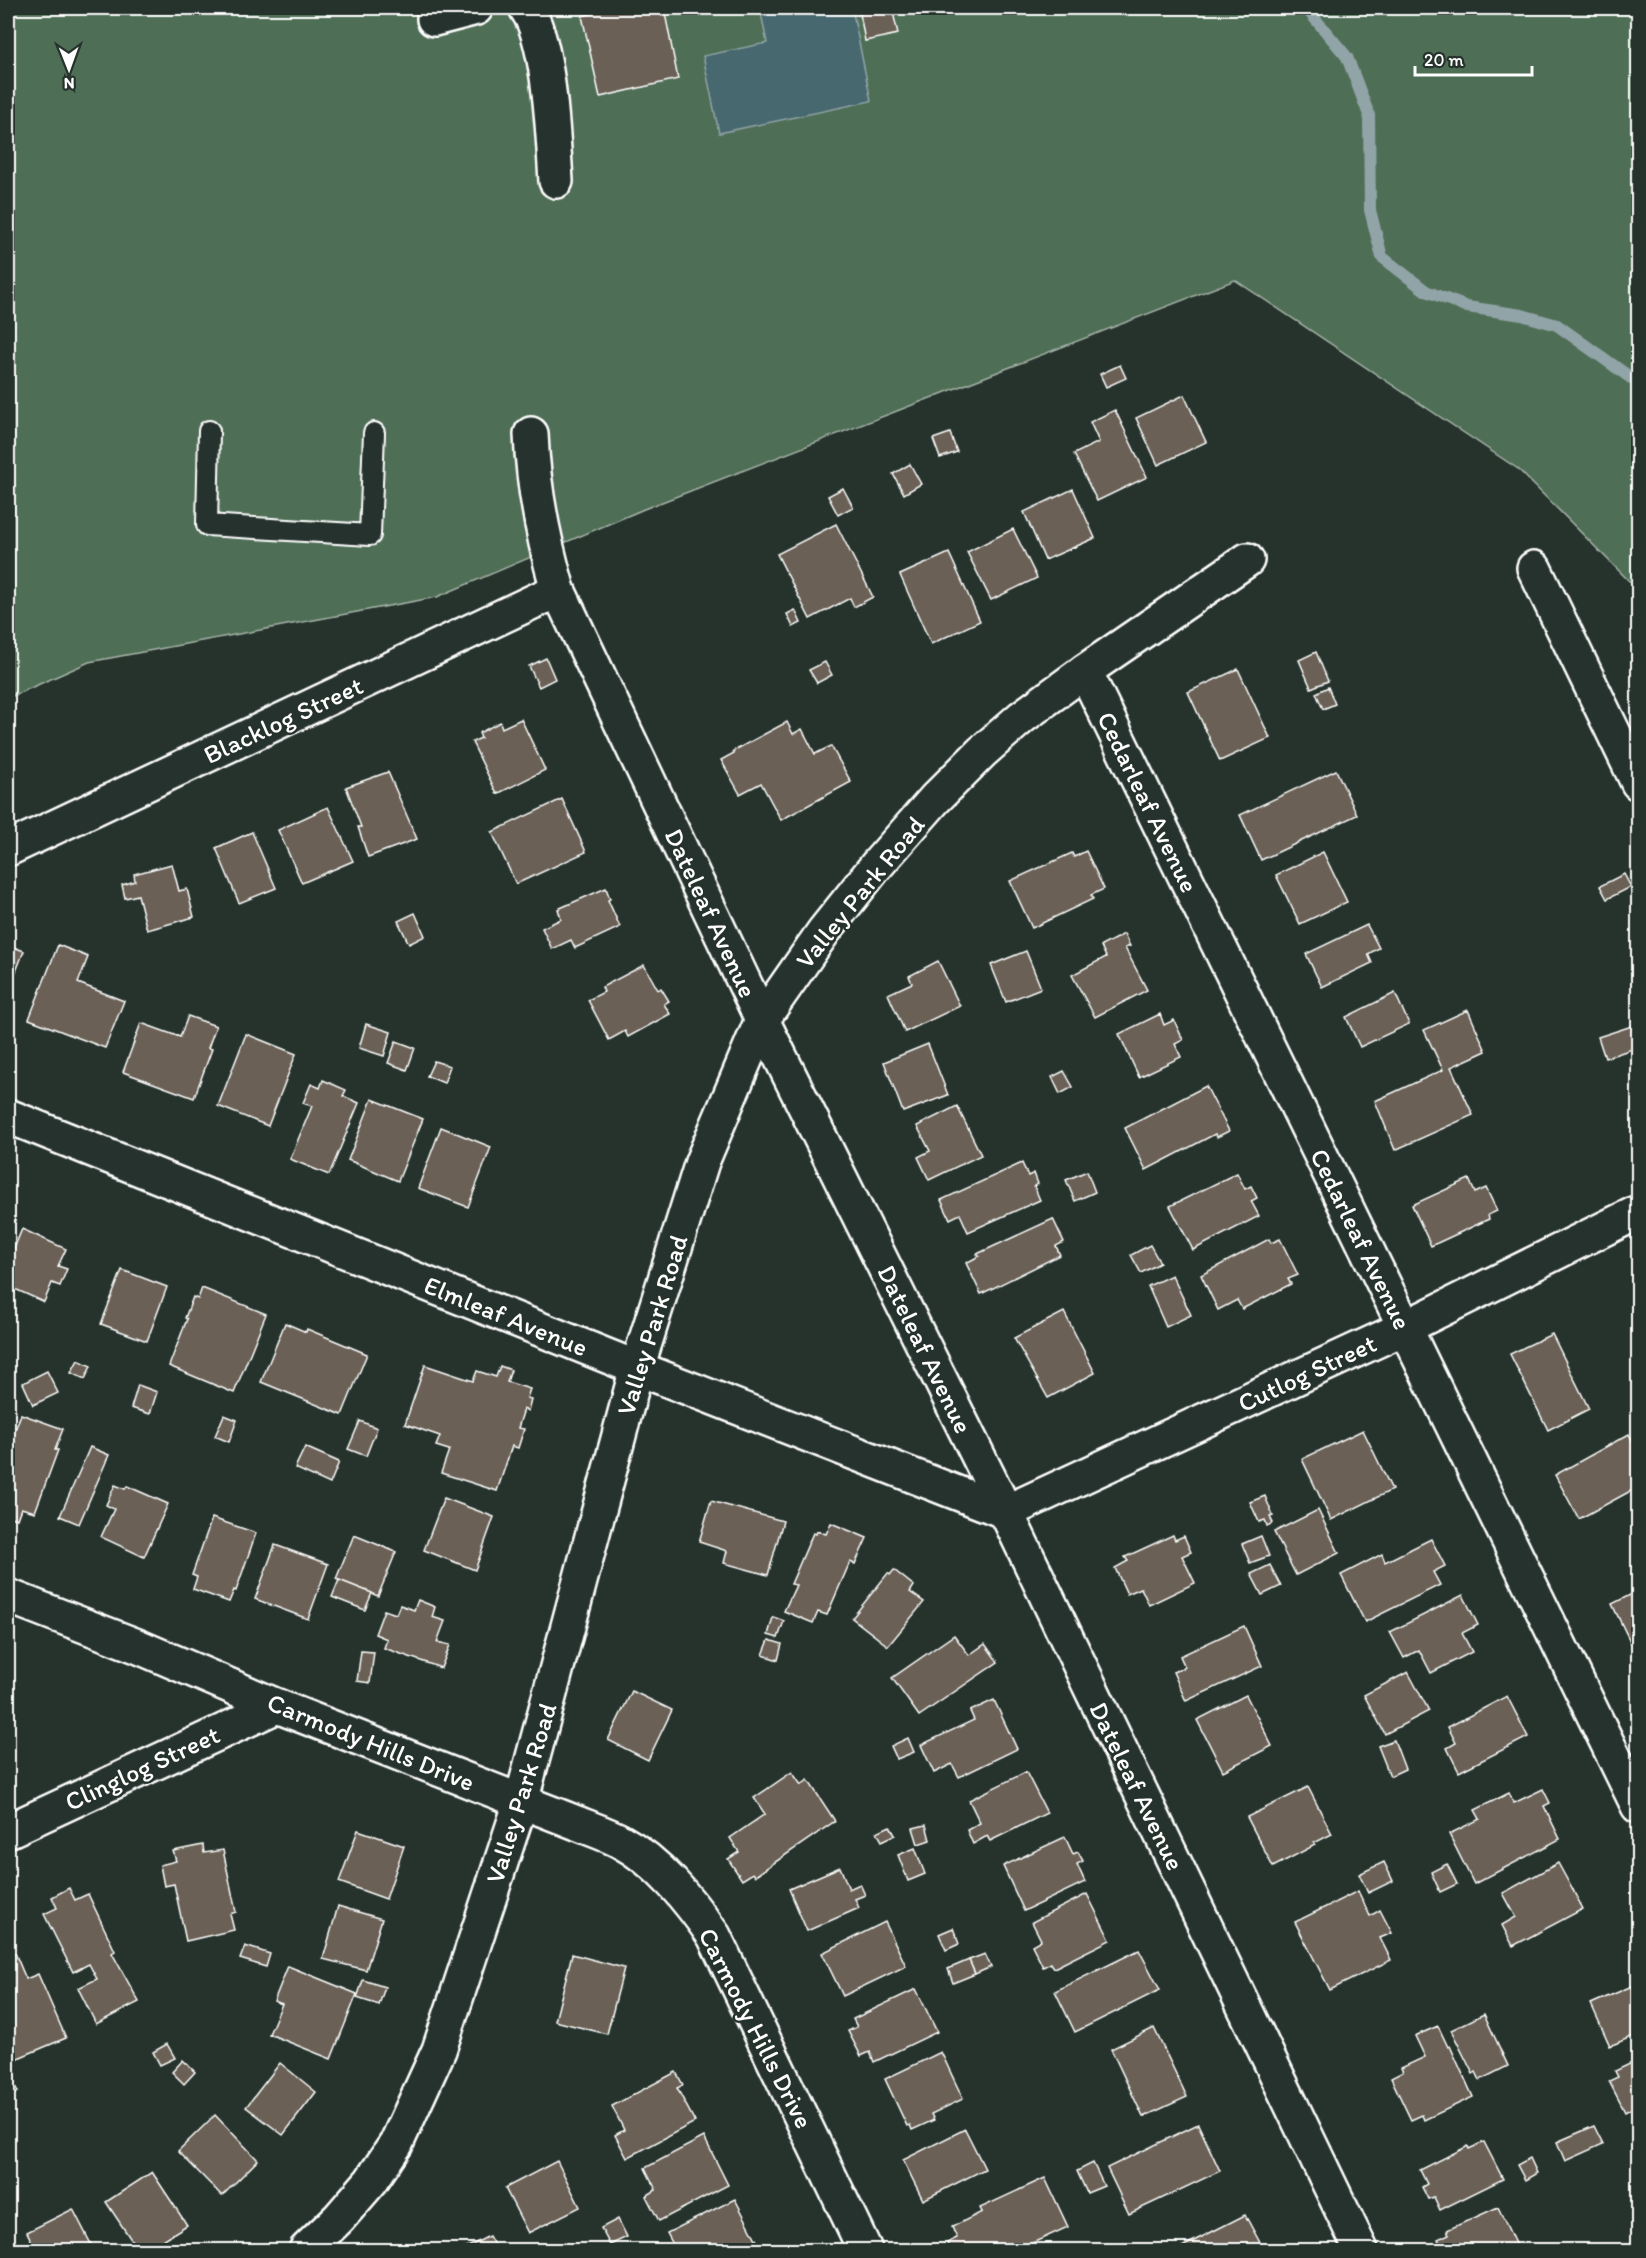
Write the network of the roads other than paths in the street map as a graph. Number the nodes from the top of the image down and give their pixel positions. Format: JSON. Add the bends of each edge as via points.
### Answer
{"nodes":[{"id":1,"x":435,"y":8,"type":"edge"},
{"id":2,"x":476,"y":8,"type":"edge"},
{"id":3,"x":526,"y":8,"type":"edge"},
{"id":4,"x":556,"y":181,"type":"dead end"},
{"id":5,"x":209,"y":431,"type":"dead end"},
{"id":6,"x":374,"y":433,"type":"dead end"},
{"id":7,"x":531,"y":434,"type":"dead end"},
{"id":8,"x":1247,"y":560,"type":"dead end"},
{"id":9,"x":1534,"y":568,"type":"dead end"},
{"id":10,"x":558,"y":590,"type":"junction"},
{"id":11,"x":1085,"y":671,"type":"junction"},
{"id":12,"x":1638,"y":783,"type":"edge"},
{"id":13,"x":8,"y":849,"type":"edge"},
{"id":14,"x":762,"y":1020,"type":"junction"},
{"id":15,"x":8,"y":1116,"type":"edge"},
{"id":16,"x":1638,"y":1212,"type":"edge"},
{"id":17,"x":1404,"y":1328,"type":"junction"},
{"id":18,"x":637,"y":1368,"type":"junction"},
{"id":19,"x":1006,"y":1512,"type":"junction"},
{"id":20,"x":8,"y":1596,"type":"edge"},
{"id":21,"x":277,"y":1706,"type":"junction"},
{"id":22,"x":521,"y":1802,"type":"junction"},
{"id":23,"x":1638,"y":1806,"type":"edge"},
{"id":24,"x":8,"y":1831,"type":"edge"},
{"id":25,"x":306,"y":2250,"type":"edge"},
{"id":26,"x":865,"y":2250,"type":"edge"},
{"id":27,"x":1362,"y":2250,"type":"edge"}],
"edges":[{"from":1,"to":2,"type":"street","via":[[434,20]]},
{"from":3,"to":4,"type":"street","via":[[534,21],[544,60]]},
{"from":5,"to":6,"type":"lane","via":[[207,525],[370,535]]},
{"from":7,"to":10,"type":"street","name":"Dateleaf Avenue","via":[[535,489]]},
{"from":8,"to":11,"type":"street","name":"Valley Park Road"},
{"from":9,"to":12,"type":"street"},
{"from":10,"to":13,"type":"street","name":"Blacklog Street"},
{"from":10,"to":14,"type":"street","name":"Dateleaf Avenue"},
{"from":11,"to":14,"type":"street","name":"Valley Park Road","via":[[1014,724],[935,799],[824,931]]},
{"from":11,"to":17,"type":"street","name":"Cedarleaf Avenue"},
{"from":14,"to":18,"type":"street","name":"Valley Park Road","via":[[702,1162]]},
{"from":14,"to":19,"type":"street","name":"Dateleaf Avenue"},
{"from":15,"to":18,"type":"street","name":"Elmleaf Avenue"},
{"from":16,"to":17,"type":"street","name":"Cutlog Street"},
{"from":17,"to":19,"type":"street","name":"Cutlog Street"},
{"from":17,"to":23,"type":"street","name":"Cedarleaf Avenue"},
{"from":18,"to":19,"type":"street","name":"Elmleaf Avenue"},
{"from":18,"to":22,"type":"street","name":"Valley Park Road"},
{"from":19,"to":27,"type":"street","name":"Dateleaf Avenue"},
{"from":20,"to":21,"type":"street","name":"Carmody Hills Drive"},
{"from":21,"to":22,"type":"street","name":"Carmody Hills Drive"},
{"from":21,"to":24,"type":"street","name":"Clinglog Street"},
{"from":22,"to":25,"type":"street","name":"Valley Park Road","via":[[439,2050],[416,2104],[371,2181]]},
{"from":22,"to":26,"type":"street","name":"Carmody Hills Drive","via":[[620,1841],[646,1858],[691,1904],[714,1936]]}]}
